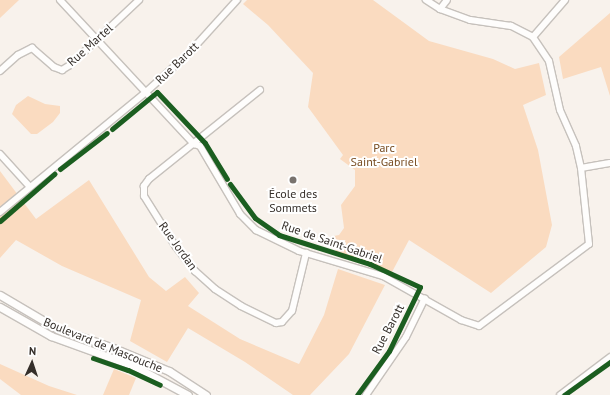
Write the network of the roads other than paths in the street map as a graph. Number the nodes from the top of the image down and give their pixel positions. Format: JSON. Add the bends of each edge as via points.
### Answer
{"nodes":[{"id":1,"x":60,"y":0,"type":"edge"},
{"id":2,"x":139,"y":0,"type":"edge"},
{"id":3,"x":237,"y":0,"type":"edge"},
{"id":4,"x":426,"y":0,"type":"edge"},
{"id":5,"x":447,"y":0,"type":"edge"},
{"id":6,"x":566,"y":0,"type":"edge"},
{"id":7,"x":440,"y":9,"type":"junction"},
{"id":8,"x":533,"y":37,"type":"junction"},
{"id":9,"x":98,"y":39,"type":"junction"},
{"id":10,"x":0,"y":71,"type":"edge"},
{"id":11,"x":260,"y":90,"type":"dead end"},
{"id":12,"x":146,"y":92,"type":"junction"},
{"id":13,"x":194,"y":144,"type":"junction"},
{"id":14,"x":0,"y":154,"type":"edge"},
{"id":15,"x":610,"y":163,"type":"edge"},
{"id":16,"x":581,"y":168,"type":"junction"},
{"id":17,"x":29,"y":186,"type":"junction"},
{"id":18,"x":0,"y":212,"type":"edge"},
{"id":19,"x":306,"y":253,"type":"junction"},
{"id":20,"x":0,"y":295,"type":"edge"},
{"id":21,"x":425,"y":298,"type":"junction"},
{"id":22,"x":0,"y":307,"type":"edge"},
{"id":23,"x":610,"y":357,"type":"edge"},
{"id":24,"x":188,"y":395,"type":"edge"},
{"id":25,"x":206,"y":395,"type":"edge"},
{"id":26,"x":366,"y":395,"type":"edge"},
{"id":27,"x":560,"y":395,"type":"edge"}],
"edges":[{"from":1,"to":9,"type":"street","name":"Rue de Saint-Gabriel"},
{"from":2,"to":9,"type":"street","name":"Rue Martel"},
{"from":3,"to":12,"type":"street","name":"Rue Barott","via":[[188,54]]},
{"from":4,"to":7,"type":"street","name":"Rue de Saint-Gabriel"},
{"from":5,"to":7,"type":"street"},
{"from":6,"to":8,"type":"street"},
{"from":7,"to":8,"type":"street","name":"Rue de Saint-Gabriel","via":[[470,20],[512,26]]},
{"from":8,"to":16,"type":"street","name":"Rue de Saint-Gabriel","via":[[549,61],[560,110],[576,146]]},
{"from":9,"to":10,"type":"street","name":"Rue Martel","via":[[62,70],[54,67],[32,48],[18,55]]},
{"from":9,"to":12,"type":"street","name":"Rue de Saint-Gabriel"},
{"from":11,"to":13,"type":"street"},
{"from":12,"to":13,"type":"street","name":"Rue de Saint-Gabriel"},
{"from":12,"to":17,"type":"street","name":"Rue Barott"},
{"from":13,"to":19,"type":"street","name":"Rue de Saint-Gabriel","via":[[203,150],[232,201],[248,223],[274,241]]},
{"from":13,"to":19,"type":"street","name":"Rue Jordan","via":[[149,179],[144,186],[144,196],[176,247],[195,271],[215,289],[241,306],[276,322],[282,322],[292,311]]},
{"from":14,"to":17,"type":"street"},
{"from":15,"to":16,"type":"street"},
{"from":16,"to":21,"type":"street","name":"Rue de Saint-Gabriel","via":[[589,230],[588,244],[583,250],[479,326],[461,320]]},
{"from":17,"to":18,"type":"street","name":"Rue Barott"},
{"from":19,"to":21,"type":"street","name":"Rue de Saint-Gabriel","via":[[383,276]]},
{"from":20,"to":25,"type":"street","name":"Boulevard de Mascouche","via":[[56,328],[169,371]]},
{"from":21,"to":26,"type":"street","name":"Rue Barott","via":[[406,337]]},
{"from":22,"to":24,"type":"street","name":"Boulevard de Mascouche","via":[[51,336],[134,366]]},
{"from":23,"to":27,"type":"street"}]}
